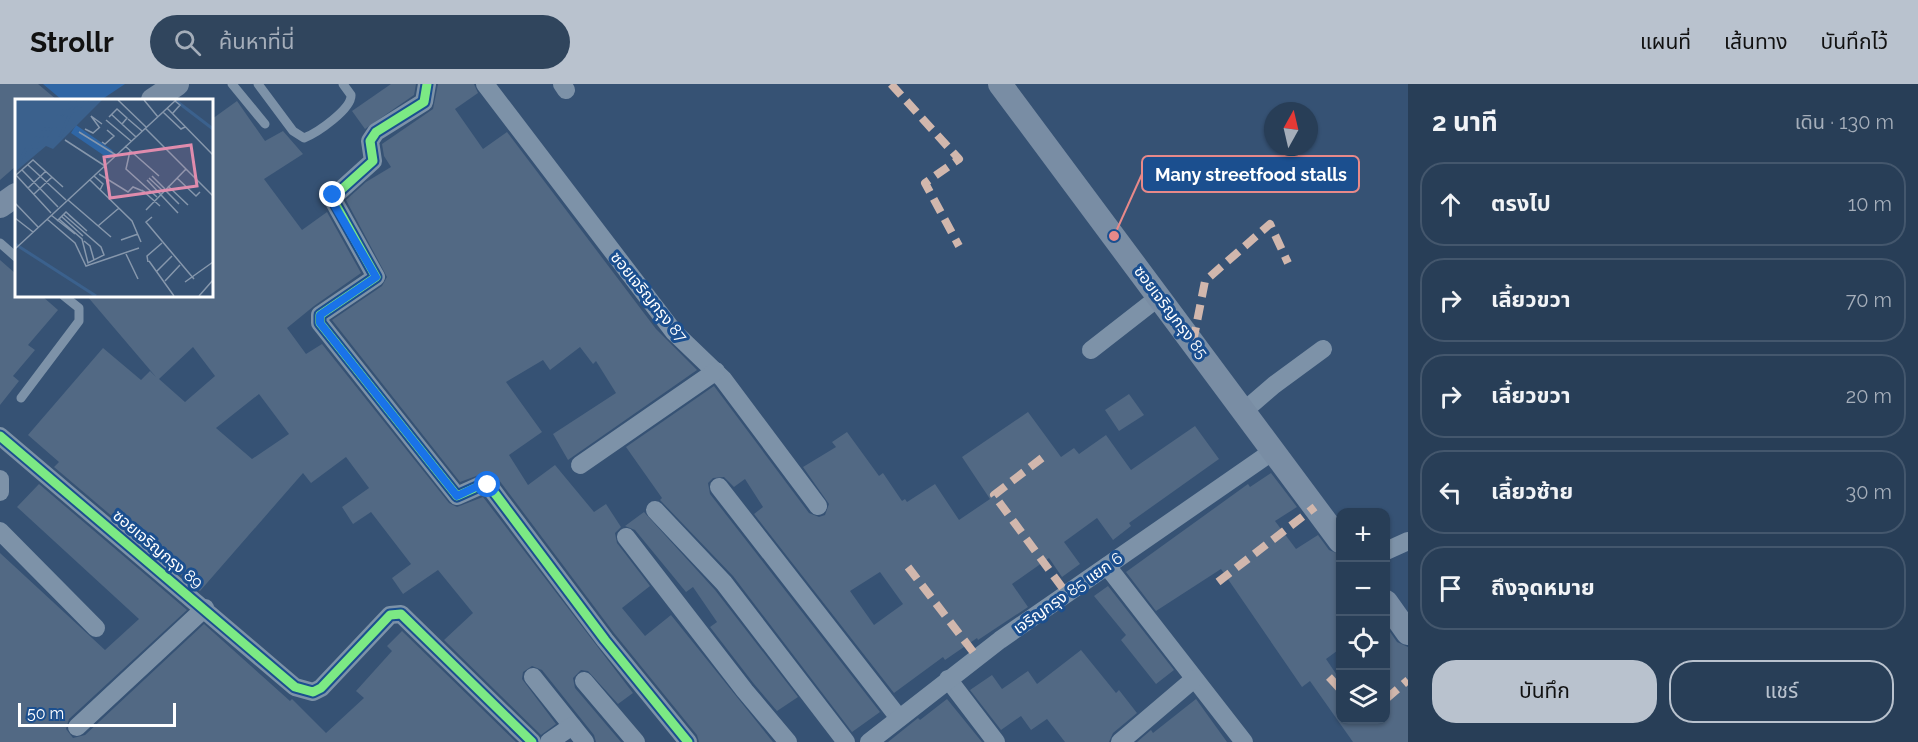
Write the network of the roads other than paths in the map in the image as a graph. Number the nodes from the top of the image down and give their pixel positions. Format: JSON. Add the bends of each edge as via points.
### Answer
{"nodes":[{"id":1,"x":177,"y":84,"type":"edge"},
{"id":2,"x":232,"y":84,"type":"edge"},
{"id":3,"x":258,"y":84,"type":"edge"},
{"id":4,"x":343,"y":84,"type":"edge"},
{"id":5,"x":427,"y":84,"type":"edge"},
{"id":6,"x":485,"y":84,"type":"edge"},
{"id":7,"x":1000,"y":84,"type":"edge"},
{"id":8,"x":154,"y":99,"type":"edge"},
{"id":9,"x":265,"y":124,"type":"dead end"},
{"id":10,"x":15,"y":196,"type":"edge"},
{"id":11,"x":0,"y":206,"type":"edge"},
{"id":12,"x":0,"y":243,"type":"edge"},
{"id":13,"x":15,"y":256,"type":"edge"},
{"id":14,"x":65,"y":297,"type":"edge"},
{"id":15,"x":1159,"y":297,"type":"junction"},
{"id":16,"x":1323,"y":349,"type":"dead end"},
{"id":17,"x":1091,"y":350,"type":"dead end"},
{"id":18,"x":716,"y":371,"type":"junction"},
{"id":19,"x":21,"y":398,"type":"dead end"},
{"id":20,"x":1245,"y":410,"type":"junction"},
{"id":21,"x":0,"y":436,"type":"edge"},
{"id":22,"x":1274,"y":451,"type":"junction"},
{"id":23,"x":580,"y":465,"type":"dead end"},
{"id":24,"x":0,"y":479,"type":"edge"},
{"id":25,"x":719,"y":487,"type":"dead end"},
{"id":26,"x":0,"y":492,"type":"edge"},
{"id":27,"x":818,"y":506,"type":"dead end"},
{"id":28,"x":655,"y":510,"type":"dead end"},
{"id":29,"x":0,"y":531,"type":"edge"},
{"id":30,"x":1336,"y":534,"type":"edge"},
{"id":31,"x":626,"y":537,"type":"dead end"},
{"id":32,"x":1408,"y":541,"type":"edge"},
{"id":33,"x":1390,"y":549,"type":"edge"},
{"id":34,"x":1107,"y":566,"type":"junction"},
{"id":35,"x":205,"y":608,"type":"junction"},
{"id":36,"x":1390,"y":608,"type":"edge"},
{"id":37,"x":96,"y":628,"type":"dead end"},
{"id":38,"x":1408,"y":633,"type":"edge"},
{"id":39,"x":533,"y":677,"type":"dead end"},
{"id":40,"x":948,"y":679,"type":"junction"},
{"id":41,"x":1194,"y":679,"type":"junction"},
{"id":42,"x":584,"y":681,"type":"dead end"},
{"id":43,"x":899,"y":718,"type":"junction"},
{"id":44,"x":572,"y":726,"type":"junction"},
{"id":45,"x":76,"y":727,"type":"dead end"},
{"id":46,"x":881,"y":738,"type":"edge"},
{"id":47,"x":532,"y":742,"type":"edge"},
{"id":48,"x":549,"y":742,"type":"edge"},
{"id":49,"x":585,"y":742,"type":"edge"},
{"id":50,"x":636,"y":742,"type":"edge"},
{"id":51,"x":688,"y":742,"type":"edge"},
{"id":52,"x":788,"y":742,"type":"edge"},
{"id":53,"x":846,"y":742,"type":"edge"},
{"id":54,"x":996,"y":742,"type":"edge"},
{"id":55,"x":1120,"y":742,"type":"edge"},
{"id":56,"x":1244,"y":742,"type":"edge"}],
"edges":[{"from":1,"to":8,"type":"street"},
{"from":2,"to":9,"type":"lane"},
{"from":3,"to":4,"type":"lane","via":[[293,131],[304,138],[315,134],[348,105],[351,94]]},
{"from":5,"to":51,"type":"street","via":[[424,102],[376,132],[370,141],[373,161],[332,198],[376,277],[320,315],[320,323],[457,496],[486,483],[490,487],[605,640]]},
{"from":6,"to":18,"type":"street","name":"ซอยเจริญกรุง 87","via":[[674,332]]},
{"from":7,"to":15,"type":"street","name":"ซอยเจริญกรุง 85"},
{"from":10,"to":11,"type":"street"},
{"from":12,"to":13,"type":"lane"},
{"from":14,"to":19,"type":"lane","via":[[79,308],[79,321]]},
{"from":15,"to":17,"type":"street"},
{"from":15,"to":20,"type":"street","name":"ซอยเจริญกรุง 85"},
{"from":16,"to":20,"type":"street"},
{"from":18,"to":23,"type":"street"},
{"from":18,"to":27,"type":"street","name":"ซอยเจริญกรุง 87"},
{"from":20,"to":22,"type":"street","name":"ซอยเจริญกรุง 85"},
{"from":21,"to":35,"type":"street","name":"ซอยเจริญกรุง 89"},
{"from":22,"to":30,"type":"street","name":"ซอยเจริญกรุง 85"},
{"from":22,"to":34,"type":"street","name":"เจริญกรุง 85 แยก 6"},
{"from":24,"to":26,"type":"street"},
{"from":25,"to":43,"type":"street"},
{"from":28,"to":53,"type":"street","via":[[724,583]]},
{"from":29,"to":37,"type":"street"},
{"from":31,"to":52,"type":"street"},
{"from":32,"to":33,"type":"street"},
{"from":34,"to":40,"type":"street","name":"เจริญกรุง 85 แยก 6"},
{"from":34,"to":41,"type":"street"},
{"from":35,"to":45,"type":"street"},
{"from":35,"to":47,"type":"street","name":"ซอยเจริญกรุง 89","via":[[295,687],[313,692],[390,615],[401,614]]},
{"from":36,"to":38,"type":"street"},
{"from":39,"to":44,"type":"street"},
{"from":40,"to":43,"type":"street","name":"เจริญกรุง 85 แยก 6"},
{"from":40,"to":54,"type":"street"},
{"from":41,"to":55,"type":"street"},
{"from":41,"to":56,"type":"street"},
{"from":42,"to":50,"type":"street"},
{"from":43,"to":46,"type":"street","name":"เจริญกรุง 85 แยก 6"},
{"from":44,"to":48,"type":"street"},
{"from":44,"to":49,"type":"street"}]}
